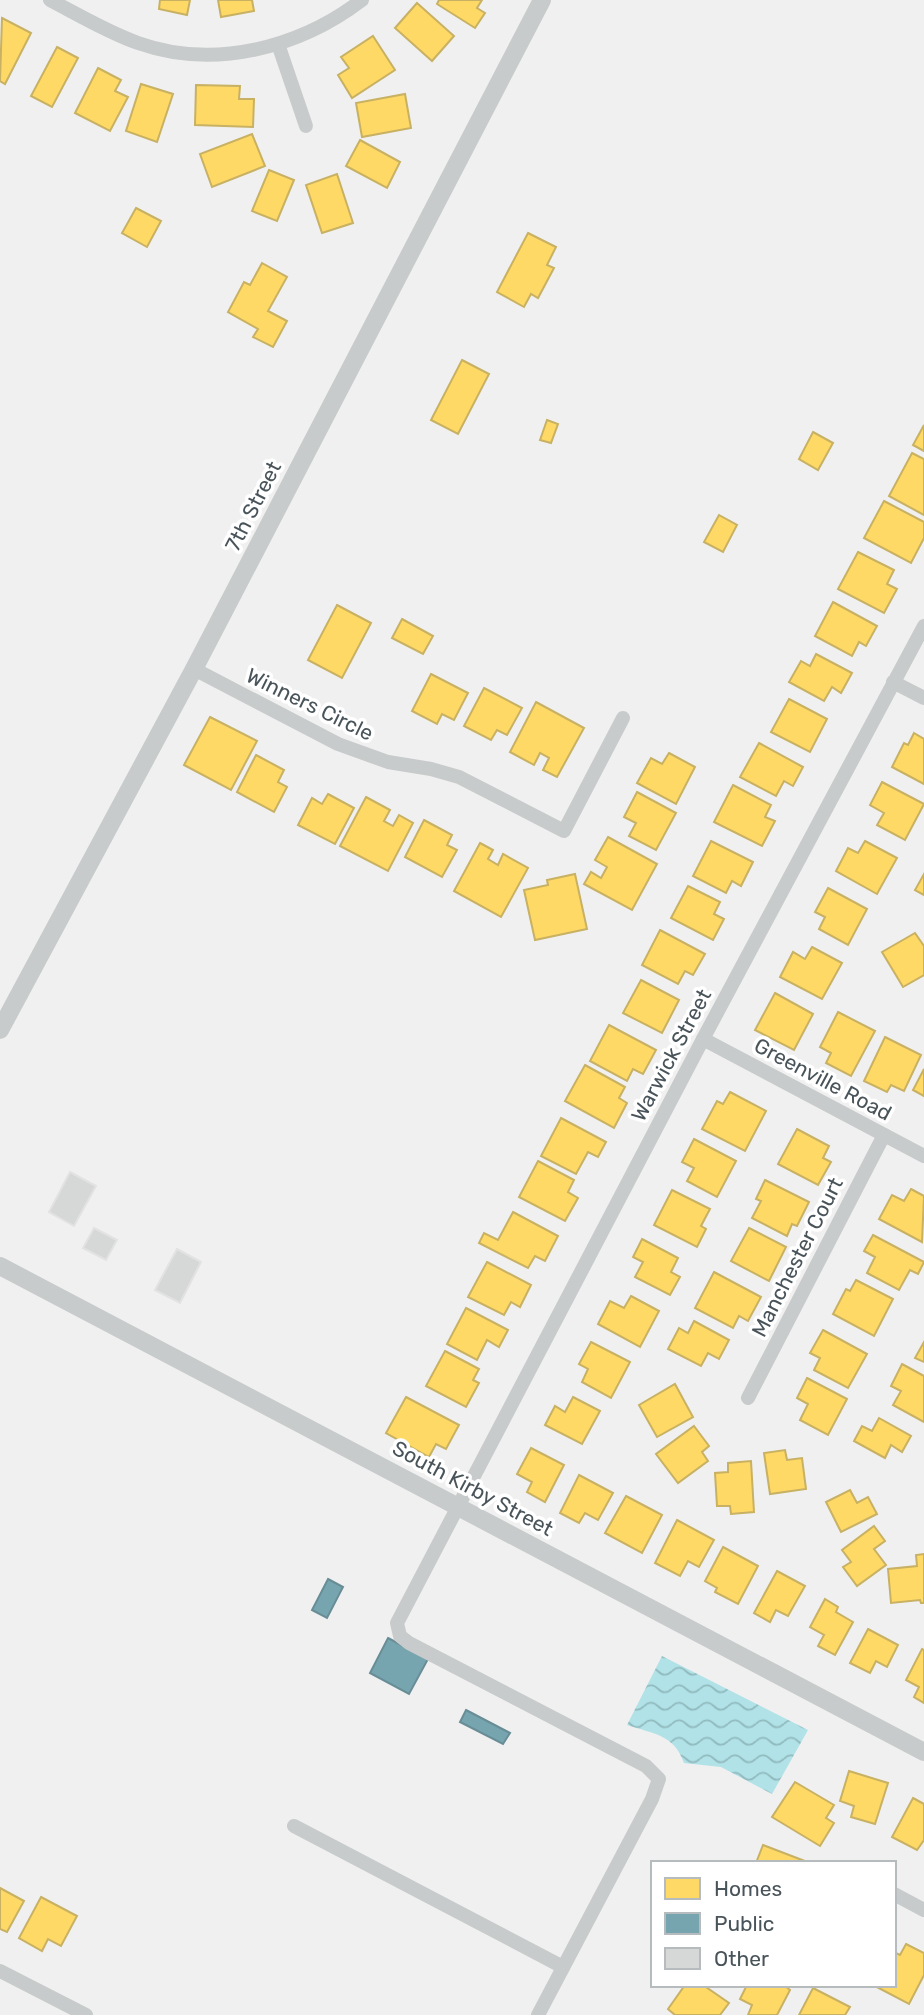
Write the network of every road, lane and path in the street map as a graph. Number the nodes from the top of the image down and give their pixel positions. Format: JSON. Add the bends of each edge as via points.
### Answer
{"nodes":[{"id":1,"x":50,"y":0,"type":"edge"},
{"id":2,"x":362,"y":0,"type":"edge"},
{"id":3,"x":542,"y":0,"type":"edge"},
{"id":4,"x":278,"y":44,"type":"junction"},
{"id":5,"x":306,"y":126,"type":"dead end"},
{"id":6,"x":924,"y":626,"type":"edge"},
{"id":7,"x":194,"y":669,"type":"junction"},
{"id":8,"x":894,"y":682,"type":"junction"},
{"id":9,"x":924,"y":698,"type":"edge"},
{"id":10,"x":623,"y":719,"type":"dead end"},
{"id":11,"x":0,"y":1030,"type":"edge"},
{"id":12,"x":703,"y":1039,"type":"junction"},
{"id":13,"x":884,"y":1135,"type":"junction"},
{"id":14,"x":924,"y":1156,"type":"edge"},
{"id":15,"x":0,"y":1266,"type":"edge"},
{"id":16,"x":748,"y":1398,"type":"dead end"},
{"id":17,"x":458,"y":1505,"type":"junction"},
{"id":18,"x":924,"y":1752,"type":"edge"},
{"id":19,"x":294,"y":1826,"type":"dead end"},
{"id":20,"x":896,"y":1895,"type":"edge"},
{"id":21,"x":924,"y":1910,"type":"edge"},
{"id":22,"x":564,"y":1967,"type":"junction"},
{"id":23,"x":0,"y":1971,"type":"edge"},
{"id":24,"x":67,"y":2011,"type":"edge"},
{"id":25,"x":86,"y":2015,"type":"edge"},
{"id":26,"x":538,"y":2015,"type":"edge"}],
"edges":[{"from":1,"to":4,"type":"street","via":[[110,31],[172,52],[236,53]]},
{"from":2,"to":4,"type":"street","via":[[315,30]]},
{"from":3,"to":7,"type":"street","name":"7th Street"},
{"from":4,"to":5,"type":"street"},
{"from":6,"to":8,"type":"street","name":"Warwick Street"},
{"from":7,"to":10,"type":"street","name":"Winners Circle","via":[[338,744],[388,762],[459,777],[565,831]]},
{"from":7,"to":11,"type":"street","name":"7th Street"},
{"from":8,"to":9,"type":"street"},
{"from":8,"to":12,"type":"street","name":"Warwick Street"},
{"from":12,"to":13,"type":"street","name":"Greenville Road"},
{"from":12,"to":17,"type":"street","name":"Warwick Street"},
{"from":13,"to":14,"type":"street","name":"Greenville Road"},
{"from":13,"to":16,"type":"street","name":"Manchester Court"},
{"from":15,"to":17,"type":"street","name":"South Kirby Street"},
{"from":17,"to":18,"type":"street","name":"South Kirby Street"},
{"from":17,"to":22,"type":"street","name":"Warwick Street","via":[[397,1623],[400,1636],[646,1766],[659,1779],[653,1799]]},
{"from":19,"to":22,"type":"street"},
{"from":20,"to":21,"type":"street"},
{"from":22,"to":26,"type":"street"},
{"from":23,"to":24,"type":"street"},
{"from":24,"to":25,"type":"street"}]}
